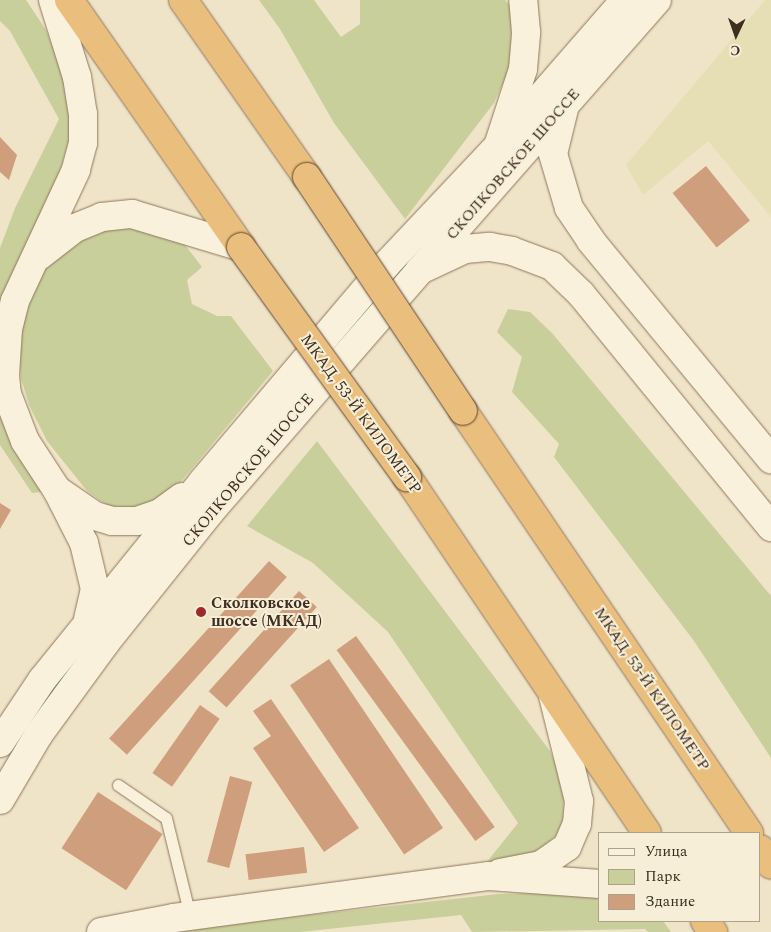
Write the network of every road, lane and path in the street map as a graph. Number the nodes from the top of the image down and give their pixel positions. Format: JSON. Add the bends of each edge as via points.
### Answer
{"nodes":[{"id":1,"x":53,"y":0,"type":"edge"},
{"id":2,"x":69,"y":0,"type":"edge"},
{"id":3,"x":183,"y":0,"type":"edge"},
{"id":4,"x":523,"y":0,"type":"edge"},
{"id":5,"x":625,"y":0,"type":"edge"},
{"id":6,"x":656,"y":0,"type":"edge"},
{"id":7,"x":565,"y":105,"type":"junction"},
{"id":8,"x":498,"y":146,"type":"junction"},
{"id":9,"x":241,"y":247,"type":"junction"},
{"id":10,"x":34,"y":261,"type":"junction"},
{"id":11,"x":420,"y":270,"type":"junction"},
{"id":12,"x":771,"y":459,"type":"edge"},
{"id":13,"x":203,"y":482,"type":"junction"},
{"id":14,"x":56,"y":490,"type":"junction"},
{"id":15,"x":771,"y":527,"type":"edge"},
{"id":16,"x":86,"y":625,"type":"junction"},
{"id":17,"x":551,"y":690,"type":"junction"},
{"id":18,"x":0,"y":743,"type":"edge"},
{"id":19,"x":118,"y":785,"type":"dead end"},
{"id":20,"x":0,"y":800,"type":"edge"},
{"id":21,"x":646,"y":832,"type":"edge"},
{"id":22,"x":748,"y":832,"type":"edge"},
{"id":23,"x":761,"y":850,"type":"edge"},
{"id":24,"x":771,"y":865,"type":"edge"},
{"id":25,"x":489,"y":876,"type":"junction"},
{"id":26,"x":598,"y":884,"type":"edge"},
{"id":27,"x":190,"y":916,"type":"junction"},
{"id":28,"x":696,"y":922,"type":"edge"},
{"id":29,"x":101,"y":932,"type":"edge"},
{"id":30,"x":713,"y":932,"type":"edge"}],
"edges":[{"from":1,"to":10,"type":"main road","via":[[77,77],[83,114],[83,143],[76,170]]},
{"from":2,"to":9,"type":"highway","name":"МКАД, 53-Й КИЛОМЕТР"},
{"from":3,"to":22,"type":"highway","name":"МКАД, 53-Й КИЛОМЕТР","bridge":true,"via":[[307,176]]},
{"from":4,"to":8,"type":"main road","via":[[526,32],[523,69]]},
{"from":5,"to":8,"type":"main road","name":"СКОЛКОВСКОЕ ШОССЕ"},
{"from":6,"to":7,"type":"main road","name":"СКОЛКОВСКОЕ ШОССЕ"},
{"from":7,"to":11,"type":"main road","name":"СКОЛКОВСКОЕ ШОССЕ"},
{"from":7,"to":12,"type":"main road","via":[[552,154],[569,208],[590,241]]},
{"from":8,"to":13,"type":"main road","name":"СКОЛКОВСКОЕ ШОССЕ","via":[[386,265]]},
{"from":9,"to":10,"type":"main road","via":[[132,214],[102,217],[75,228]]},
{"from":9,"to":17,"type":"highway","name":"МКАД, 53-Й КИЛОМЕТР","bridge":true,"via":[[407,477]]},
{"from":10,"to":14,"type":"main road","via":[[15,301],[8,328],[6,385],[25,441]]},
{"from":11,"to":15,"type":"main road","via":[[465,249],[490,247],[512,251],[552,266],[581,294]]},
{"from":11,"to":20,"type":"main road","name":"СКОЛКОВСКОЕ ШОССЕ","via":[[210,512],[112,635],[39,734]]},
{"from":13,"to":14,"type":"main road","via":[[160,513],[137,521],[112,521],[96,516]]},
{"from":13,"to":16,"type":"main road","name":"СКОЛКОВСКОЕ ШОССЕ"},
{"from":14,"to":16,"type":"main road","via":[[84,543],[92,572],[94,602]]},
{"from":16,"to":18,"type":"main road","name":"СКОЛКОВСКОЕ ШОССЕ","via":[[42,680]]},
{"from":17,"to":21,"type":"highway","name":"МКАД, 53-Й КИЛОМЕТР"},
{"from":17,"to":25,"type":"main road","via":[[579,801],[578,824],[567,847],[540,865]]},
{"from":19,"to":27,"type":"lane","via":[[166,818]]},
{"from":23,"to":24,"type":"highway"},
{"from":25,"to":26,"type":"main road"},
{"from":25,"to":27,"type":"main road"},
{"from":27,"to":29,"type":"main road"},
{"from":28,"to":30,"type":"main road"}]}
